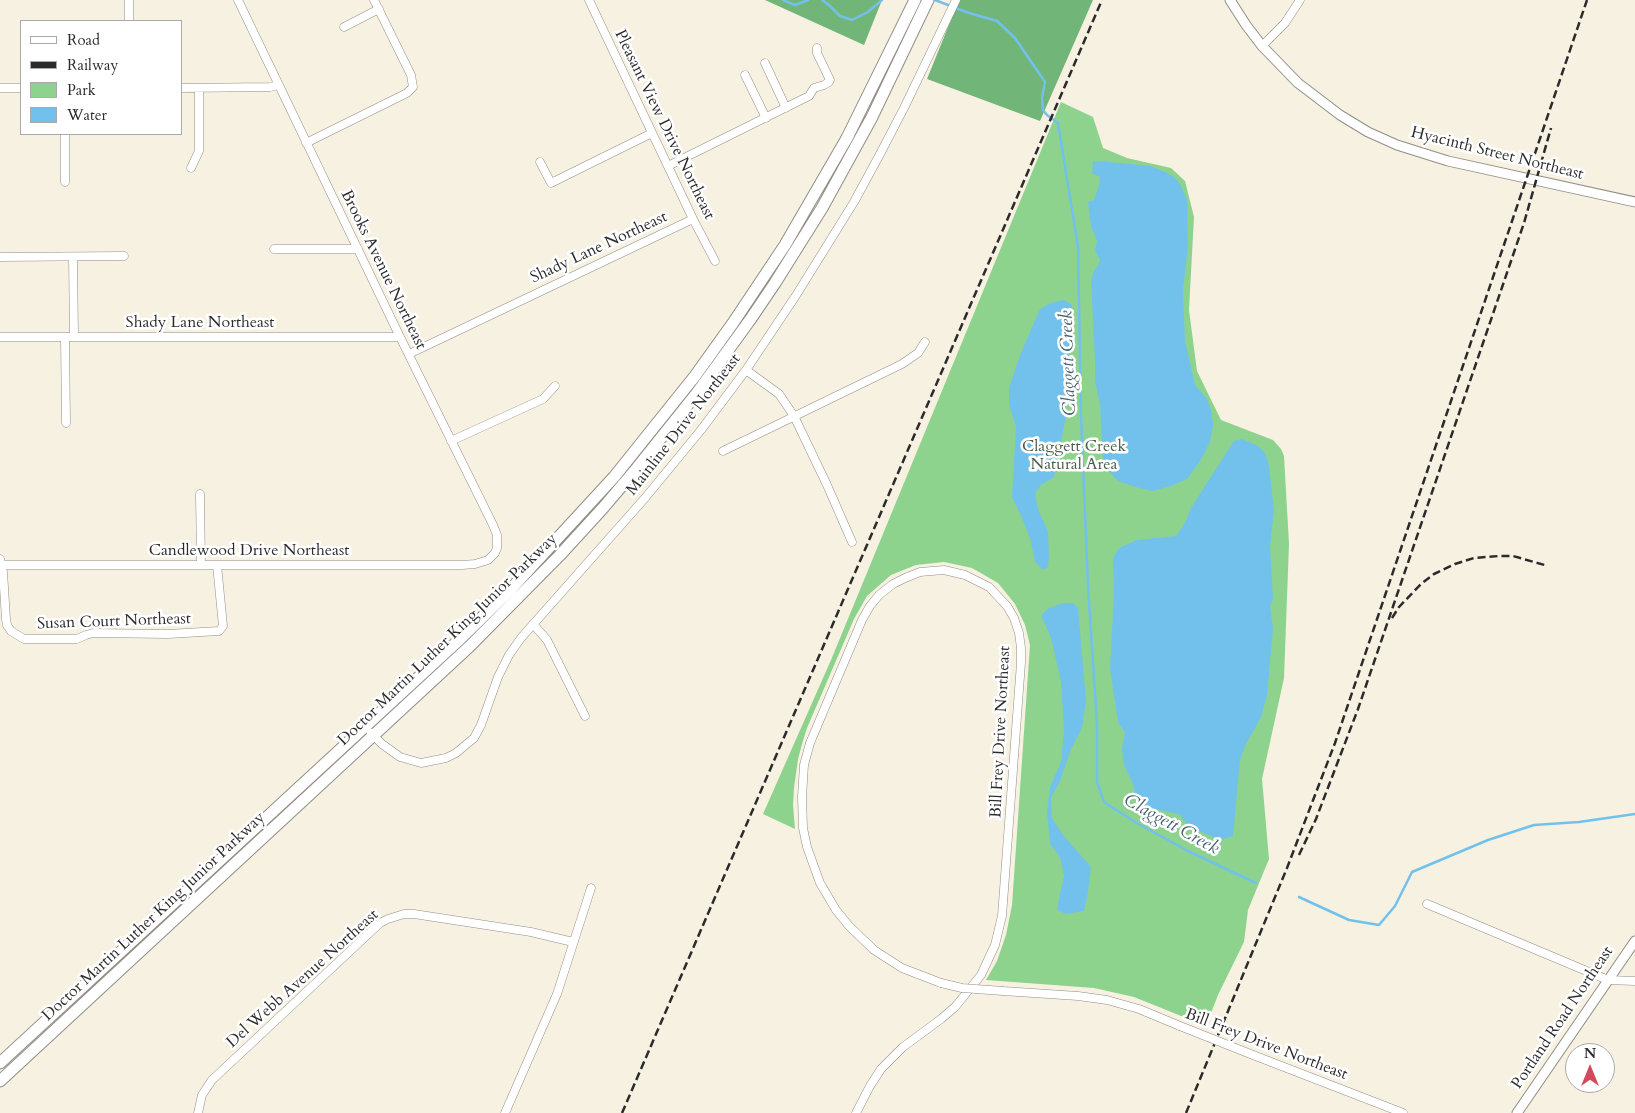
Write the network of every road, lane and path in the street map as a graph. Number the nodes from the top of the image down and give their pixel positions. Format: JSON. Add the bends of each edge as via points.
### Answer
{"nodes":[{"id":1,"x":129,"y":0,"type":"edge"},
{"id":2,"x":238,"y":0,"type":"edge"},
{"id":3,"x":374,"y":0,"type":"edge"},
{"id":4,"x":588,"y":0,"type":"edge"},
{"id":5,"x":915,"y":0,"type":"edge"},
{"id":6,"x":928,"y":0,"type":"edge"},
{"id":7,"x":956,"y":0,"type":"edge"},
{"id":8,"x":1230,"y":0,"type":"edge"},
{"id":9,"x":1300,"y":0,"type":"edge"},
{"id":10,"x":379,"y":9,"type":"junction"},
{"id":11,"x":129,"y":20,"type":"edge"},
{"id":12,"x":344,"y":26,"type":"dead end"},
{"id":13,"x":1262,"y":46,"type":"junction"},
{"id":14,"x":817,"y":48,"type":"dead end"},
{"id":15,"x":765,"y":63,"type":"dead end"},
{"id":16,"x":745,"y":75,"type":"dead end"},
{"id":17,"x":278,"y":85,"type":"junction"},
{"id":18,"x":0,"y":88,"type":"edge"},
{"id":19,"x":20,"y":88,"type":"edge"},
{"id":20,"x":182,"y":88,"type":"edge"},
{"id":21,"x":200,"y":88,"type":"junction"},
{"id":22,"x":786,"y":108,"type":"junction"},
{"id":23,"x":766,"y":118,"type":"junction"},
{"id":24,"x":652,"y":133,"type":"junction"},
{"id":25,"x":65,"y":135,"type":"edge"},
{"id":26,"x":306,"y":143,"type":"junction"},
{"id":27,"x":540,"y":162,"type":"dead end"},
{"id":28,"x":668,"y":166,"type":"junction"},
{"id":29,"x":191,"y":168,"type":"dead end"},
{"id":30,"x":65,"y":182,"type":"dead end"},
{"id":31,"x":1635,"y":202,"type":"edge"},
{"id":32,"x":692,"y":219,"type":"junction"},
{"id":33,"x":274,"y":249,"type":"dead end"},
{"id":34,"x":358,"y":249,"type":"junction"},
{"id":35,"x":124,"y":256,"type":"dead end"},
{"id":36,"x":0,"y":257,"type":"edge"},
{"id":37,"x":73,"y":257,"type":"junction"},
{"id":38,"x":715,"y":261,"type":"dead end"},
{"id":39,"x":0,"y":337,"type":"edge"},
{"id":40,"x":65,"y":337,"type":"junction"},
{"id":41,"x":74,"y":337,"type":"junction"},
{"id":42,"x":400,"y":337,"type":"junction"},
{"id":43,"x":925,"y":342,"type":"dead end"},
{"id":44,"x":409,"y":354,"type":"junction"},
{"id":45,"x":746,"y":370,"type":"junction"},
{"id":46,"x":555,"y":386,"type":"dead end"},
{"id":47,"x":794,"y":416,"type":"junction"},
{"id":48,"x":66,"y":423,"type":"dead end"},
{"id":49,"x":451,"y":441,"type":"junction"},
{"id":50,"x":723,"y":451,"type":"dead end"},
{"id":51,"x":200,"y":494,"type":"dead end"},
{"id":52,"x":852,"y":542,"type":"dead end"},
{"id":53,"x":495,"y":553,"type":"joint"},
{"id":54,"x":0,"y":563,"type":"edge"},
{"id":55,"x":201,"y":565,"type":"junction"},
{"id":56,"x":217,"y":565,"type":"junction"},
{"id":57,"x":533,"y":624,"type":"junction"},
{"id":58,"x":585,"y":716,"type":"dead end"},
{"id":59,"x":365,"y":726,"type":"junction"},
{"id":60,"x":374,"y":736,"type":"junction"},
{"id":61,"x":591,"y":888,"type":"dead end"},
{"id":62,"x":1427,"y":904,"type":"dead end"},
{"id":63,"x":1635,"y":941,"type":"edge"},
{"id":64,"x":573,"y":942,"type":"junction"},
{"id":65,"x":1608,"y":980,"type":"junction"},
{"id":66,"x":1635,"y":981,"type":"edge"},
{"id":67,"x":0,"y":1062,"type":"edge"},
{"id":68,"x":0,"y":1081,"type":"edge"},
{"id":69,"x":198,"y":1113,"type":"edge"},
{"id":70,"x":505,"y":1113,"type":"edge"},
{"id":71,"x":856,"y":1113,"type":"edge"},
{"id":72,"x":1403,"y":1113,"type":"edge"},
{"id":73,"x":1516,"y":1113,"type":"edge"}],
"edges":[{"from":1,"to":11,"type":"street"},
{"from":2,"to":17,"type":"street","name":"Brooks Avenue Northeast"},
{"from":3,"to":10,"type":"street"},
{"from":4,"to":24,"type":"street","name":"Pleasant View Drive Northeast"},
{"from":5,"to":59,"type":"highway","name":"Doctor Martin Luther King Junior Parkway","via":[[848,138],[806,210],[765,276],[695,376],[614,477],[546,552],[458,641]]},
{"from":6,"to":60,"type":"highway","name":"Doctor Martin Luther King Junior Parkway","via":[[872,117],[817,214],[750,320],[697,393],[632,475],[560,555]]},
{"from":7,"to":45,"type":"street","name":"Mainline Drive Northeast","via":[[854,202]]},
{"from":8,"to":13,"type":"main road","name":"Hyacinth Street Northeast"},
{"from":9,"to":13,"type":"street","via":[[1285,23]]},
{"from":10,"to":12,"type":"street"},
{"from":10,"to":26,"type":"street","via":[[411,75],[413,87],[407,93]]},
{"from":13,"to":31,"type":"main road","name":"Hyacinth Street Northeast","via":[[1298,83],[1326,105],[1397,145],[1448,161]]},
{"from":14,"to":22,"type":"street","via":[[830,80]]},
{"from":15,"to":22,"type":"street"},
{"from":16,"to":23,"type":"street"},
{"from":17,"to":21,"type":"street"},
{"from":17,"to":26,"type":"street","name":"Brooks Avenue Northeast"},
{"from":18,"to":19,"type":"street"},
{"from":20,"to":21,"type":"street"},
{"from":21,"to":29,"type":"street","via":[[199,151]]},
{"from":22,"to":23,"type":"street"},
{"from":23,"to":28,"type":"street"},
{"from":24,"to":27,"type":"street","via":[[551,183]]},
{"from":24,"to":28,"type":"street","name":"Pleasant View Drive Northeast"},
{"from":25,"to":30,"type":"street"},
{"from":26,"to":34,"type":"street","name":"Brooks Avenue Northeast"},
{"from":28,"to":32,"type":"street","name":"Pleasant View Drive Northeast"},
{"from":32,"to":38,"type":"street","name":"Pleasant View Drive Northeast"},
{"from":32,"to":44,"type":"street","name":"Shady Lane Northeast"},
{"from":33,"to":34,"type":"street"},
{"from":34,"to":42,"type":"street","name":"Brooks Avenue Northeast"},
{"from":35,"to":37,"type":"street"},
{"from":36,"to":37,"type":"street"},
{"from":37,"to":41,"type":"street"},
{"from":39,"to":40,"type":"street","name":"Shady Lane Northeast"},
{"from":40,"to":41,"type":"street","name":"Shady Lane Northeast"},
{"from":40,"to":48,"type":"street"},
{"from":41,"to":42,"type":"street","name":"Shady Lane Northeast"},
{"from":42,"to":44,"type":"street","name":"Brooks Avenue Northeast"},
{"from":43,"to":47,"type":"street","via":[[910,359]]},
{"from":44,"to":49,"type":"street","name":"Brooks Avenue Northeast"},
{"from":45,"to":47,"type":"street","via":[[778,394]]},
{"from":45,"to":57,"type":"street","name":"Mainline Drive Northeast","via":[[645,498]]},
{"from":46,"to":49,"type":"street","via":[[543,399]]},
{"from":47,"to":50,"type":"street"},
{"from":47,"to":52,"type":"street"},
{"from":49,"to":53,"type":"street","name":"Brooks Avenue Northeast","via":[[495,530]]},
{"from":51,"to":55,"type":"street"},
{"from":53,"to":56,"type":"street","name":"Candlewood Drive Northeast","via":[[483,562],[462,565]]},
{"from":54,"to":55,"type":"street","name":"Candlewood Drive Northeast"},
{"from":54,"to":56,"type":"street","name":"Susan Court Northeast","via":[[6,619],[12,631],[24,639],[77,639],[93,633],[219,632],[222,626]]},
{"from":55,"to":56,"type":"street","name":"Candlewood Drive Northeast"},
{"from":57,"to":58,"type":"street","via":[[547,640]]},
{"from":57,"to":60,"type":"street","name":"Mainline Drive Northeast","via":[[509,655],[474,738],[456,753],[433,761],[412,762],[400,758]]},
{"from":59,"to":60,"type":"street","name":"Mainline Drive Northeast"},
{"from":59,"to":67,"type":"highway","name":"Doctor Martin Luther King Junior Parkway"},
{"from":60,"to":68,"type":"highway","name":"Doctor Martin Luther King Junior Parkway"},
{"from":61,"to":64,"type":"street"},
{"from":62,"to":65,"type":"street"},
{"from":63,"to":65,"type":"main road","name":"Portland Road Northeast"},
{"from":64,"to":69,"type":"street","name":"Del Webb Avenue Northeast","via":[[531,932],[414,914],[388,918],[212,1080],[202,1095]]},
{"from":64,"to":70,"type":"street","via":[[557,994]]},
{"from":65,"to":66,"type":"street"},
{"from":65,"to":73,"type":"main road","name":"Portland Road Northeast"},
{"from":71,"to":72,"type":"street","name":"Bill Frey Drive Northeast","bridge":true,"via":[[881,1069],[903,1047],[948,1013],[964,996],[985,968],[1002,916],[1021,663],[1019,633],[1003,601],[988,587],[944,570],[920,572],[905,578],[879,595],[870,606],[810,743],[804,764],[803,828],[812,864],[840,916],[874,950],[902,968],[941,983],[962,988],[1003,991],[1078,996],[1139,1009]]}]}
